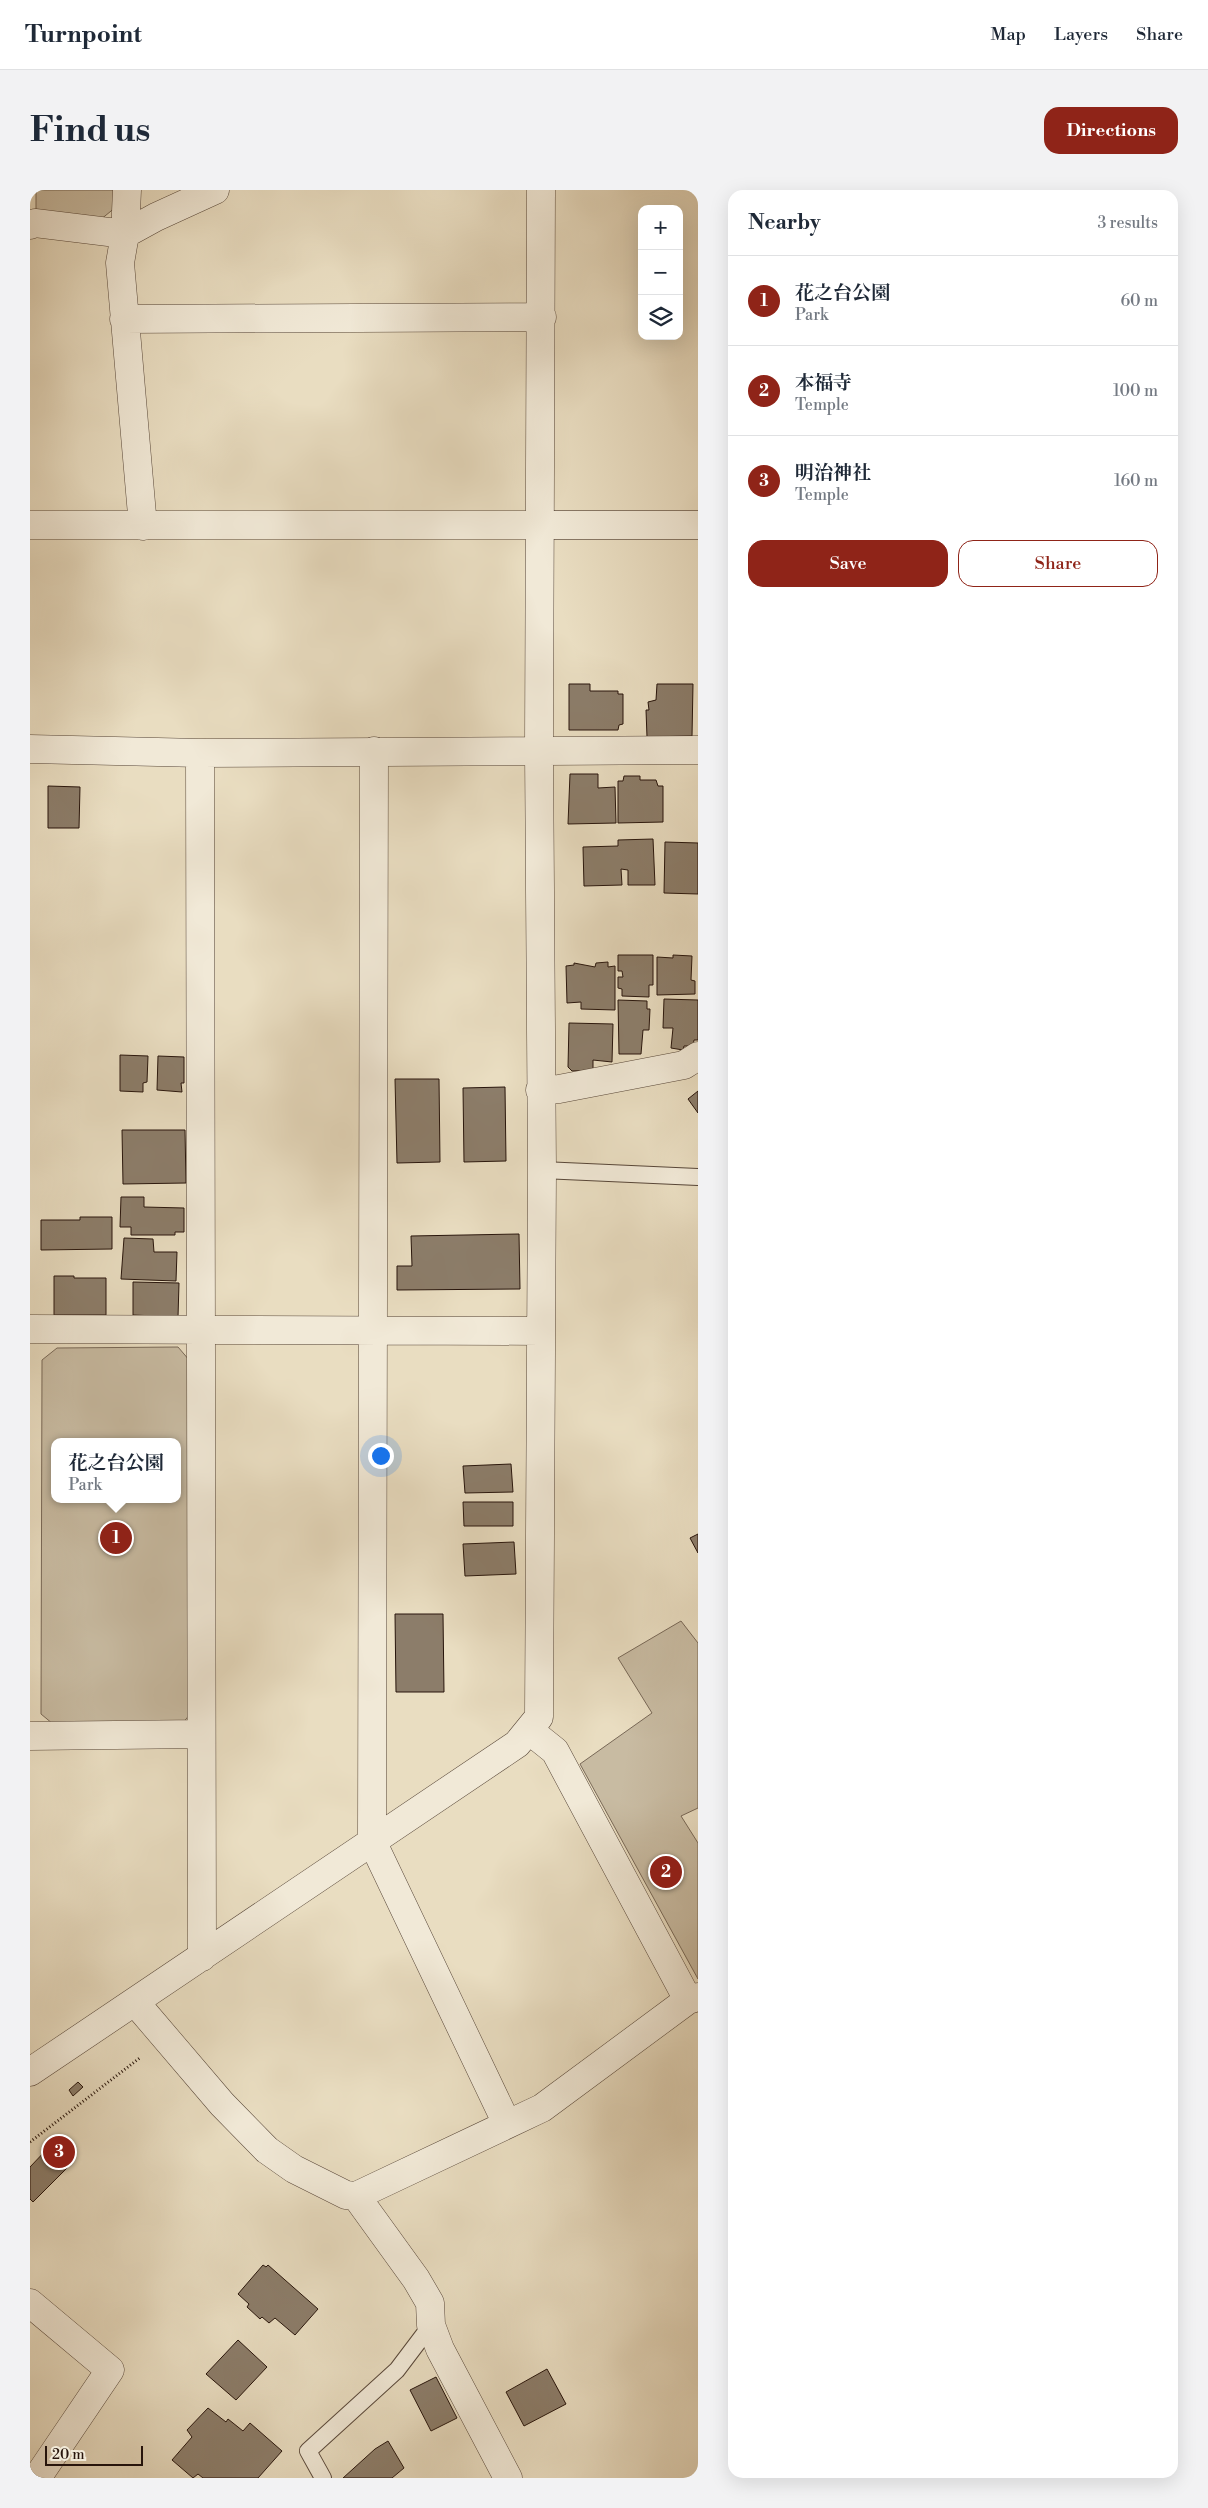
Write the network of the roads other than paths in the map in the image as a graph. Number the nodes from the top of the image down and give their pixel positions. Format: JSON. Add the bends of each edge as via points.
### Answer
{"nodes":[{"id":1,"x":127,"y":190,"type":"edge"},
{"id":2,"x":215,"y":190,"type":"edge"},
{"id":3,"x":541,"y":190,"type":"edge"},
{"id":4,"x":30,"y":225,"type":"edge"},
{"id":5,"x":125,"y":234,"type":"junction"},
{"id":6,"x":542,"y":317,"type":"junction"},
{"id":7,"x":124,"y":319,"type":"junction"},
{"id":8,"x":30,"y":525,"type":"edge"},
{"id":9,"x":540,"y":525,"type":"junction"},
{"id":10,"x":698,"y":525,"type":"edge"},
{"id":11,"x":143,"y":526,"type":"junction"},
{"id":12,"x":30,"y":749,"type":"edge"},
{"id":13,"x":539,"y":750,"type":"junction"},
{"id":14,"x":698,"y":750,"type":"edge"},
{"id":15,"x":374,"y":751,"type":"junction"},
{"id":16,"x":200,"y":753,"type":"junction"},
{"id":17,"x":698,"y":1056,"type":"edge"},
{"id":18,"x":540,"y":1090,"type":"junction"},
{"id":19,"x":542,"y":1170,"type":"junction"},
{"id":20,"x":698,"y":1177,"type":"edge"},
{"id":21,"x":30,"y":1329,"type":"edge"},
{"id":22,"x":201,"y":1330,"type":"junction"},
{"id":23,"x":373,"y":1331,"type":"junction"},
{"id":24,"x":540,"y":1331,"type":"junction"},
{"id":25,"x":530,"y":1731,"type":"junction"},
{"id":26,"x":200,"y":1734,"type":"junction"},
{"id":27,"x":30,"y":1736,"type":"edge"},
{"id":28,"x":372,"y":1841,"type":"junction"},
{"id":29,"x":202,"y":1956,"type":"junction"},
{"id":30,"x":693,"y":1999,"type":"edge"},
{"id":31,"x":135,"y":2002,"type":"junction"},
{"id":32,"x":30,"y":2072,"type":"edge"},
{"id":33,"x":507,"y":2124,"type":"junction"},
{"id":34,"x":356,"y":2196,"type":"junction"},
{"id":35,"x":30,"y":2303,"type":"edge"},
{"id":36,"x":431,"y":2325,"type":"junction"},
{"id":37,"x":37,"y":2478,"type":"edge"},
{"id":38,"x":323,"y":2478,"type":"edge"},
{"id":39,"x":508,"y":2478,"type":"edge"}],
"edges":[{"from":1,"to":5,"type":"street"},
{"from":2,"to":5,"type":"street"},
{"from":3,"to":6,"type":"street"},
{"from":4,"to":5,"type":"street"},
{"from":5,"to":7,"type":"street","via":[[120,263]]},
{"from":6,"to":7,"type":"street"},
{"from":6,"to":9,"type":"street"},
{"from":7,"to":11,"type":"street"},
{"from":8,"to":11,"type":"street"},
{"from":9,"to":10,"type":"street"},
{"from":9,"to":11,"type":"street"},
{"from":9,"to":13,"type":"street"},
{"from":12,"to":16,"type":"street"},
{"from":13,"to":14,"type":"street"},
{"from":13,"to":15,"type":"street"},
{"from":13,"to":18,"type":"street"},
{"from":15,"to":16,"type":"street"},
{"from":15,"to":23,"type":"street"},
{"from":16,"to":22,"type":"street"},
{"from":17,"to":18,"type":"street","via":[[684,1065]]},
{"from":18,"to":19,"type":"street"},
{"from":19,"to":20,"type":"lane"},
{"from":19,"to":24,"type":"street"},
{"from":21,"to":22,"type":"street"},
{"from":22,"to":23,"type":"street"},
{"from":22,"to":26,"type":"street"},
{"from":23,"to":24,"type":"street"},
{"from":23,"to":28,"type":"street"},
{"from":24,"to":25,"type":"street","via":[[539,1717]]},
{"from":25,"to":28,"type":"street","via":[[517,1744]]},
{"from":25,"to":30,"type":"street","via":[[555,1751]]},
{"from":26,"to":27,"type":"street"},
{"from":26,"to":29,"type":"street"},
{"from":28,"to":29,"type":"street"},
{"from":28,"to":33,"type":"street"},
{"from":29,"to":31,"type":"street"},
{"from":30,"to":33,"type":"street","via":[[542,2108]]},
{"from":31,"to":32,"type":"street"},
{"from":31,"to":34,"type":"street","via":[[222,2104],[267,2150],[294,2169],[346,2195]]},
{"from":33,"to":34,"type":"street"},
{"from":34,"to":36,"type":"street","via":[[430,2303]]},
{"from":35,"to":37,"type":"street","via":[[110,2370]]},
{"from":36,"to":38,"type":"lane","via":[[397,2370],[308,2451]]},
{"from":36,"to":39,"type":"street"}]}
